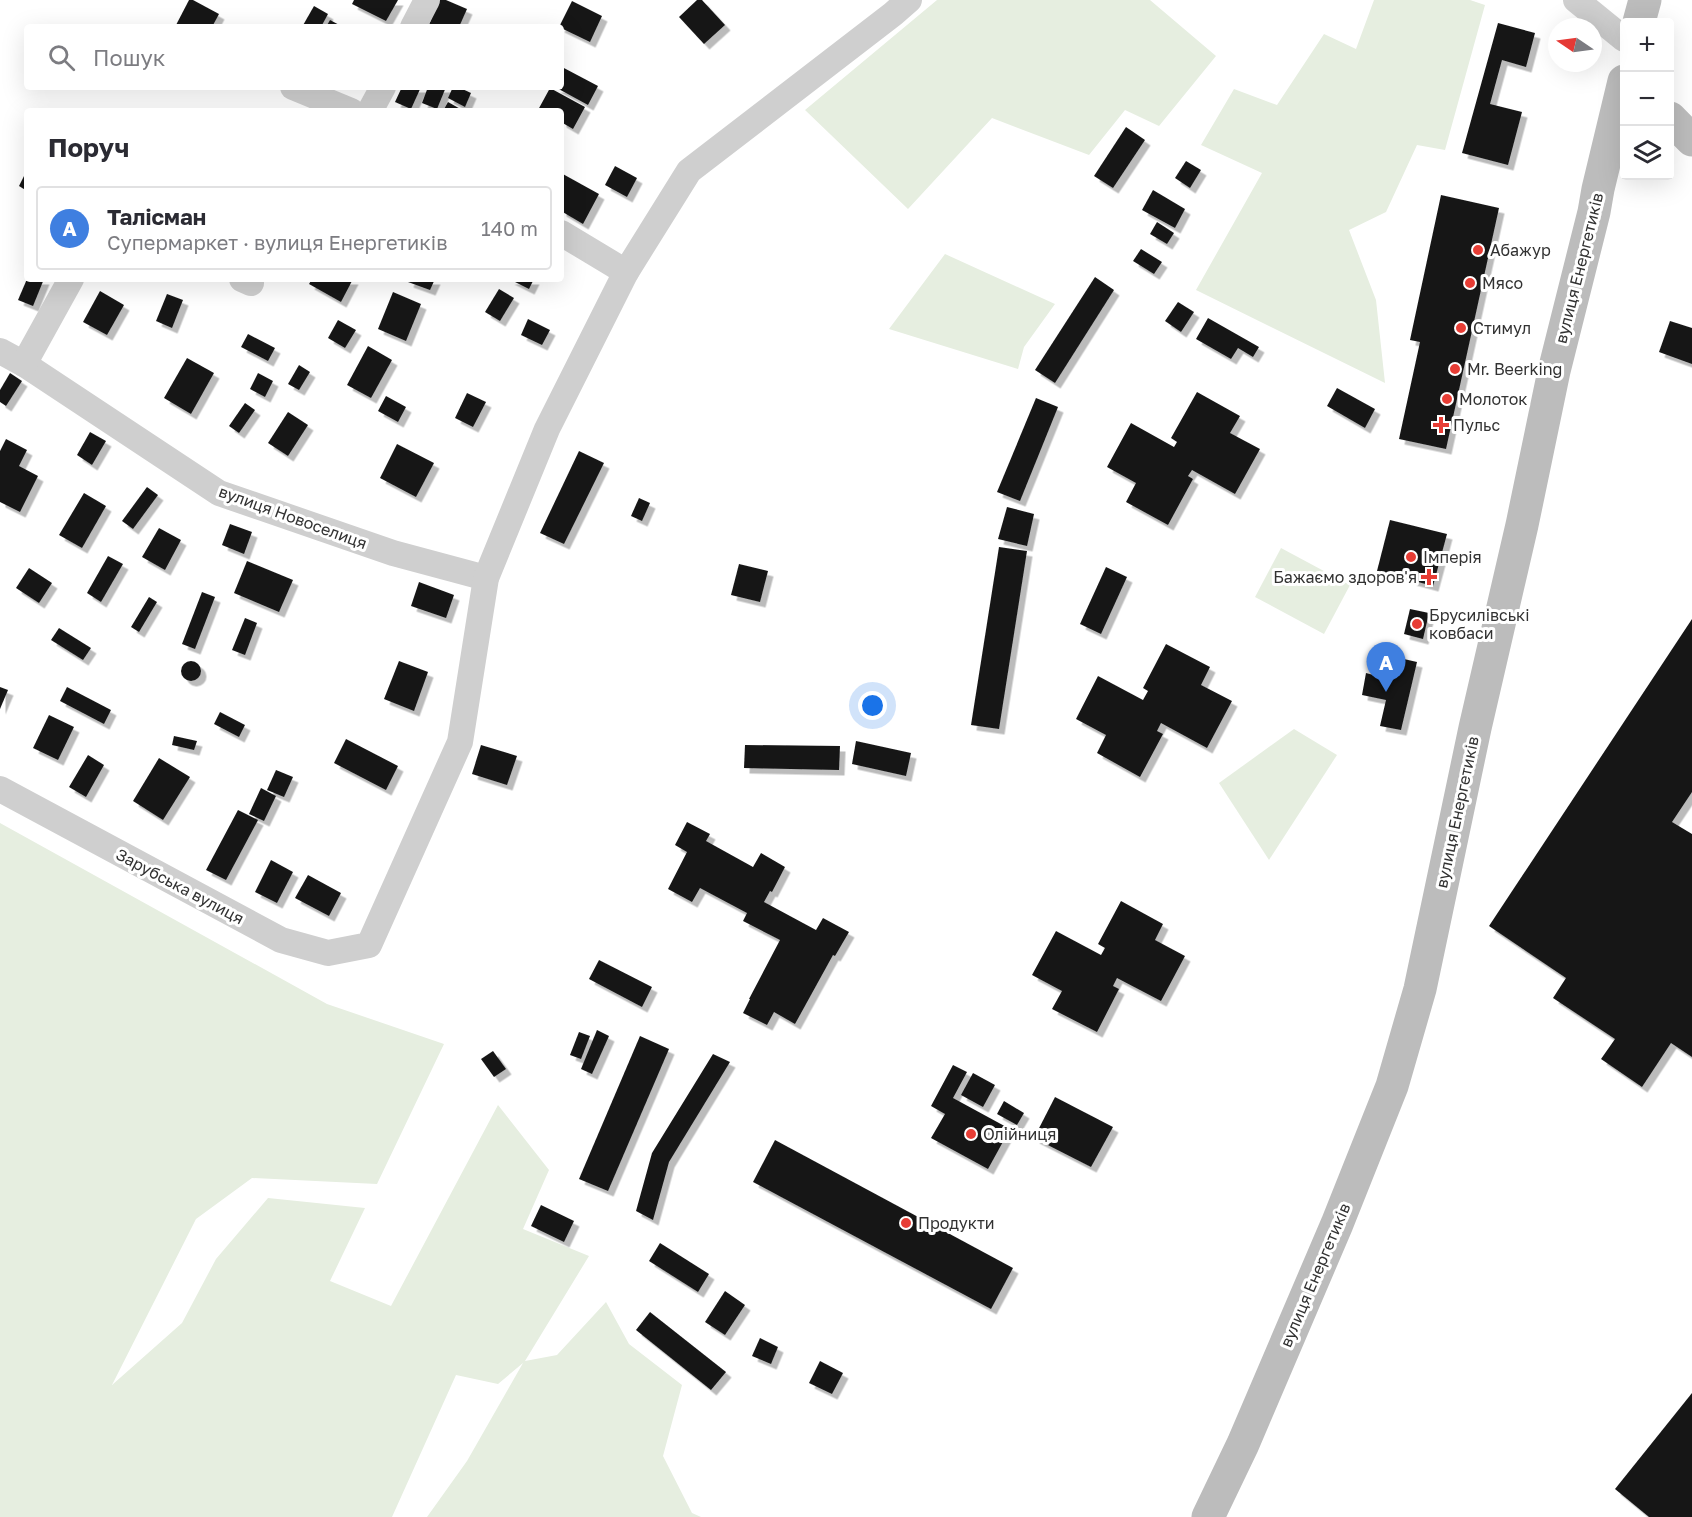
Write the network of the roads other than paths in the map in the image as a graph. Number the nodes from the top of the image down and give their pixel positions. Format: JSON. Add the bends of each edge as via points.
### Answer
{"nodes":[{"id":1,"x":427,"y":0,"type":"edge"},
{"id":2,"x":909,"y":0,"type":"edge"},
{"id":3,"x":1576,"y":0,"type":"edge"},
{"id":4,"x":1645,"y":0,"type":"edge"},
{"id":5,"x":1640,"y":18,"type":"edge"},
{"id":6,"x":415,"y":24,"type":"edge"},
{"id":7,"x":1620,"y":36,"type":"edge"},
{"id":8,"x":300,"y":90,"type":"edge"},
{"id":9,"x":380,"y":90,"type":"edge"},
{"id":10,"x":1620,"y":98,"type":"edge"},
{"id":11,"x":344,"y":108,"type":"edge"},
{"id":12,"x":372,"y":108,"type":"edge"},
{"id":13,"x":1674,"y":122,"type":"edge"},
{"id":14,"x":1692,"y":140,"type":"edge"},
{"id":15,"x":564,"y":235,"type":"edge"},
{"id":16,"x":626,"y":272,"type":"junction"},
{"id":17,"x":69,"y":282,"type":"edge"},
{"id":18,"x":0,"y":351,"type":"edge"},
{"id":19,"x":24,"y":364,"type":"junction"},
{"id":20,"x":486,"y":578,"type":"junction"},
{"id":21,"x":0,"y":789,"type":"edge"},
{"id":22,"x":1209,"y":1517,"type":"edge"}],
"edges":[{"from":1,"to":6,"type":"street"},
{"from":2,"to":16,"type":"street","via":[[689,171]]},
{"from":3,"to":7,"type":"street"},
{"from":4,"to":5,"type":"main road"},
{"from":8,"to":11,"type":"street"},
{"from":9,"to":12,"type":"street"},
{"from":10,"to":22,"type":"main road","name":"вулиця Енергетиків","via":[[1554,371],[1422,980],[1395,1076],[1337,1224]]},
{"from":13,"to":14,"type":"main road"},
{"from":15,"to":16,"type":"street"},
{"from":16,"to":20,"type":"street","via":[[547,429]]},
{"from":17,"to":19,"type":"street"},
{"from":18,"to":19,"type":"street","name":"вулиця Новоселиця"},
{"from":19,"to":20,"type":"street","name":"вулиця Новоселиця","via":[[219,493],[393,553]]},
{"from":20,"to":21,"type":"street","name":"Зарубська вулиця","via":[[460,742],[369,945],[328,953],[281,940]]}]}
